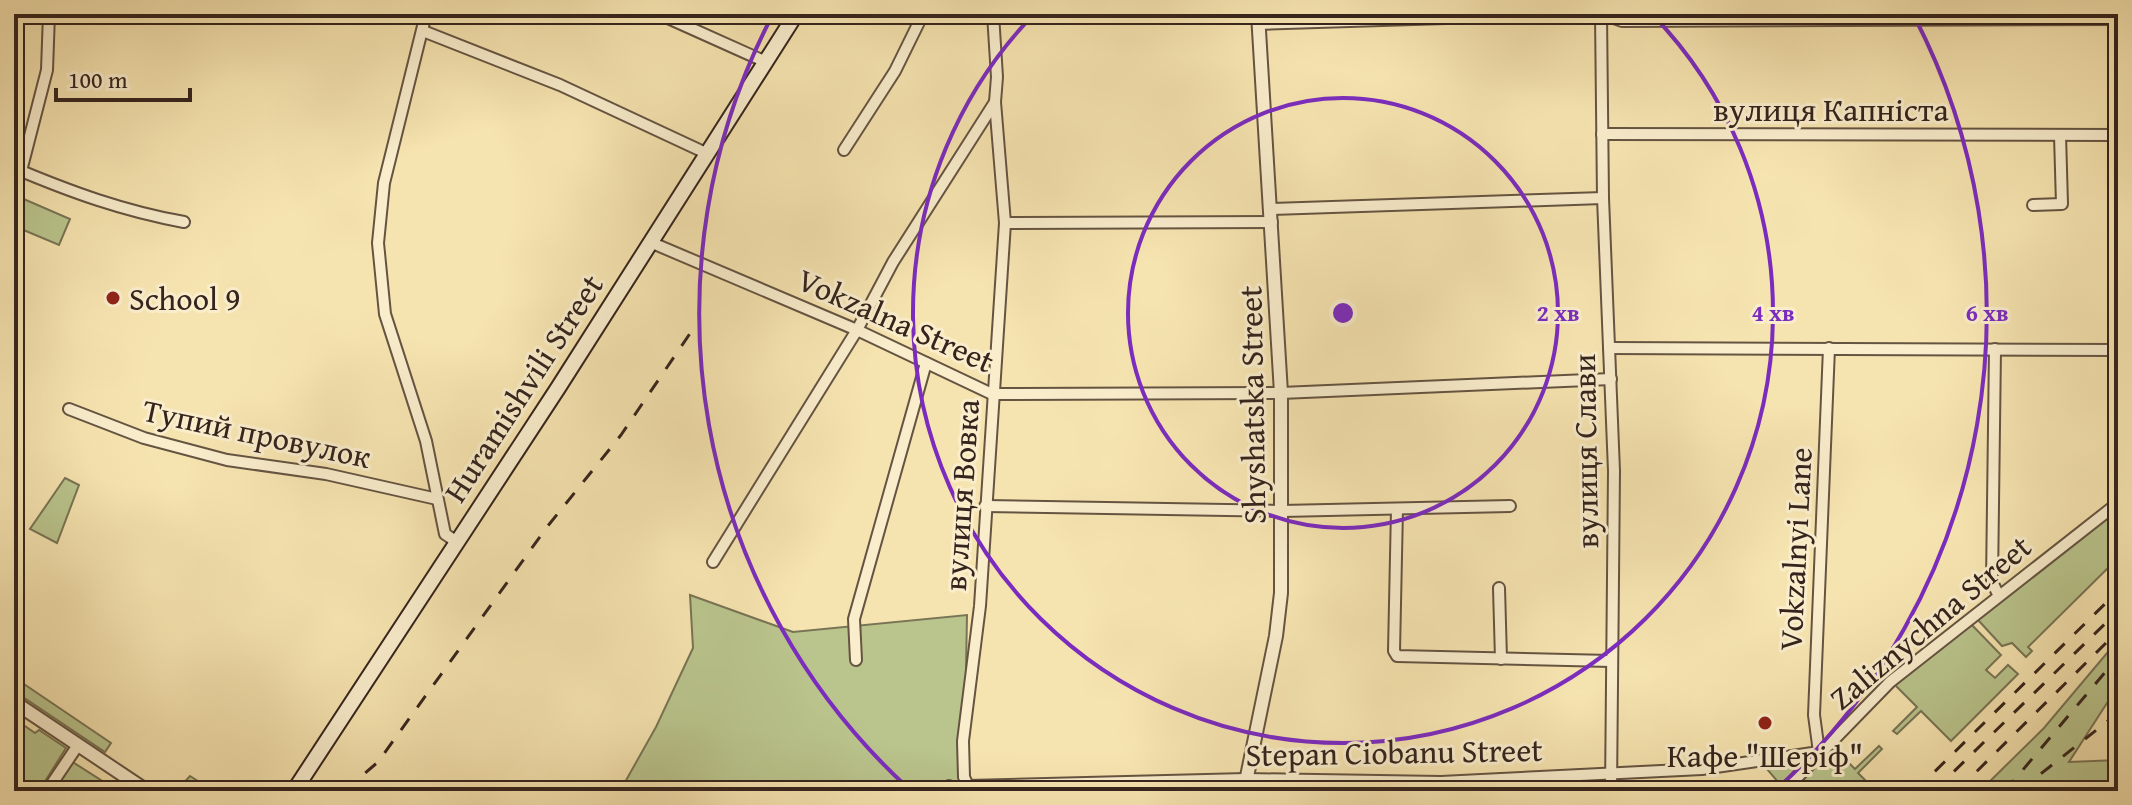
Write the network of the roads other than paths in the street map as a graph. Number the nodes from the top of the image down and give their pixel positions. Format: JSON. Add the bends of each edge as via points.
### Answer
{"nodes":[{"id":1,"x":49,"y":14,"type":"edge"},
{"id":2,"x":426,"y":14,"type":"edge"},
{"id":3,"x":659,"y":14,"type":"edge"},
{"id":4,"x":796,"y":14,"type":"edge"},
{"id":5,"x":923,"y":14,"type":"edge"},
{"id":6,"x":993,"y":14,"type":"edge"},
{"id":7,"x":1574,"y":14,"type":"edge"},
{"id":8,"x":1602,"y":14,"type":"edge"},
{"id":9,"x":1258,"y":19,"type":"edge"},
{"id":10,"x":2118,"y":19,"type":"edge"},
{"id":11,"x":423,"y":31,"type":"junction"},
{"id":12,"x":766,"y":62,"type":"junction"},
{"id":13,"x":995,"y":102,"type":"junction"},
{"id":14,"x":1602,"y":134,"type":"junction"},
{"id":15,"x":2060,"y":135,"type":"junction"},
{"id":16,"x":2118,"y":135,"type":"edge"},
{"id":17,"x":844,"y":150,"type":"dead end"},
{"id":18,"x":708,"y":154,"type":"junction"},
{"id":19,"x":18,"y":169,"type":"edge"},
{"id":20,"x":1603,"y":198,"type":"junction"},
{"id":21,"x":2033,"y":205,"type":"dead end"},
{"id":22,"x":1272,"y":216,"type":"junction"},
{"id":23,"x":184,"y":222,"type":"dead end"},
{"id":24,"x":1005,"y":223,"type":"junction"},
{"id":25,"x":650,"y":242,"type":"junction"},
{"id":26,"x":857,"y":330,"type":"junction"},
{"id":27,"x":1609,"y":348,"type":"junction"},
{"id":28,"x":1829,"y":348,"type":"junction"},
{"id":29,"x":1995,"y":349,"type":"junction"},
{"id":30,"x":2118,"y":350,"type":"edge"},
{"id":31,"x":926,"y":363,"type":"junction"},
{"id":32,"x":1611,"y":379,"type":"junction"},
{"id":33,"x":1281,"y":393,"type":"junction"},
{"id":34,"x":992,"y":394,"type":"junction"},
{"id":35,"x":69,"y":409,"type":"dead end"},
{"id":36,"x":437,"y":499,"type":"junction"},
{"id":37,"x":2118,"y":503,"type":"edge"},
{"id":38,"x":985,"y":506,"type":"junction"},
{"id":39,"x":1510,"y":506,"type":"dead end"},
{"id":40,"x":1397,"y":509,"type":"junction"},
{"id":41,"x":1282,"y":511,"type":"junction"},
{"id":42,"x":457,"y":542,"type":"junction"},
{"id":43,"x":713,"y":562,"type":"dead end"},
{"id":44,"x":1499,"y":588,"type":"dead end"},
{"id":45,"x":1998,"y":594,"type":"junction"},
{"id":46,"x":1501,"y":659,"type":"junction"},
{"id":47,"x":856,"y":660,"type":"dead end"},
{"id":48,"x":1611,"y":661,"type":"junction"},
{"id":49,"x":14,"y":702,"type":"edge"},
{"id":50,"x":78,"y":745,"type":"junction"},
{"id":51,"x":1819,"y":752,"type":"junction"},
{"id":52,"x":1611,"y":774,"type":"junction"},
{"id":53,"x":1245,"y":785,"type":"edge"},
{"id":54,"x":968,"y":786,"type":"joint"},
{"id":55,"x":1088,"y":788,"type":"edge"},
{"id":56,"x":47,"y":791,"type":"edge"},
{"id":57,"x":147,"y":791,"type":"edge"},
{"id":58,"x":294,"y":791,"type":"edge"},
{"id":59,"x":1611,"y":791,"type":"edge"},
{"id":60,"x":1784,"y":791,"type":"edge"}],
"edges":[{"from":1,"to":19,"type":"street","via":[[47,70]]},
{"from":2,"to":11,"type":"street"},
{"from":3,"to":12,"type":"street"},
{"from":4,"to":12,"type":"main road","name":"Huramishvili Street"},
{"from":5,"to":17,"type":"street","via":[[895,71]]},
{"from":6,"to":13,"type":"street","name":"вулиця Вовка"},
{"from":7,"to":9,"type":"street"},
{"from":8,"to":10,"type":"street","via":[[1622,21]]},
{"from":8,"to":14,"type":"street","name":"вулиця Слави"},
{"from":9,"to":22,"type":"street","name":"Shyshatska Street"},
{"from":11,"to":18,"type":"street","via":[[560,85]]},
{"from":11,"to":36,"type":"street","via":[[384,183],[378,243],[385,314],[426,441]]},
{"from":12,"to":18,"type":"main road","name":"Huramishvili Street"},
{"from":13,"to":24,"type":"street","name":"вулиця Вовка"},
{"from":13,"to":26,"type":"street","via":[[893,262]]},
{"from":14,"to":15,"type":"street","name":"вулиця Капніста"},
{"from":14,"to":20,"type":"street","name":"вулиця Слави"},
{"from":15,"to":16,"type":"street","name":"вулиця Капніста"},
{"from":15,"to":21,"type":"street","via":[[2062,204]]},
{"from":18,"to":25,"type":"main road","name":"Huramishvili Street"},
{"from":19,"to":23,"type":"street","via":[[88,199]]},
{"from":20,"to":22,"type":"street"},
{"from":20,"to":27,"type":"street","name":"вулиця Слави"},
{"from":22,"to":24,"type":"street"},
{"from":22,"to":33,"type":"street","name":"Shyshatska Street"},
{"from":24,"to":34,"type":"street","name":"вулиця Вовка"},
{"from":25,"to":26,"type":"street","name":"Vokzalna Street"},
{"from":25,"to":42,"type":"main road","name":"Huramishvili Street"},
{"from":26,"to":31,"type":"street","name":"Vokzalna Street"},
{"from":26,"to":43,"type":"street"},
{"from":27,"to":28,"type":"street"},
{"from":27,"to":32,"type":"street","name":"вулиця Слави"},
{"from":28,"to":29,"type":"street"},
{"from":28,"to":51,"type":"street","name":"Vokzalnyi Lane","via":[[1814,715]]},
{"from":29,"to":30,"type":"street"},
{"from":29,"to":45,"type":"street","via":[[1992,582]]},
{"from":31,"to":34,"type":"street","name":"Vokzalna Street"},
{"from":31,"to":47,"type":"street","via":[[854,619]]},
{"from":32,"to":33,"type":"street","name":"Vokzalna Street"},
{"from":32,"to":48,"type":"street","name":"вулиця Слави"},
{"from":33,"to":34,"type":"street","name":"Vokzalna Street"},
{"from":33,"to":41,"type":"street","name":"Shyshatska Street"},
{"from":34,"to":38,"type":"street","name":"вулиця Вовка"},
{"from":35,"to":36,"type":"street","name":"Тупий провулок","via":[[144,438],[227,460],[326,474]]},
{"from":36,"to":42,"type":"street","via":[[445,534]]},
{"from":37,"to":45,"type":"street","name":"Zaliznychna Street"},
{"from":38,"to":41,"type":"street"},
{"from":38,"to":54,"type":"street","name":"вулиця Вовка","via":[[963,744]]},
{"from":39,"to":40,"type":"street"},
{"from":40,"to":41,"type":"street"},
{"from":40,"to":46,"type":"street","via":[[1395,653]]},
{"from":41,"to":53,"type":"street","name":"Shyshatska Street","via":[[1276,636]]},
{"from":42,"to":58,"type":"main road","name":"Huramishvili Street"},
{"from":44,"to":46,"type":"street"},
{"from":45,"to":51,"type":"street","name":"Zaliznychna Street","via":[[1890,682]]},
{"from":46,"to":48,"type":"street"},
{"from":48,"to":52,"type":"street","name":"вулиця Слави"},
{"from":49,"to":50,"type":"street"},
{"from":50,"to":56,"type":"street"},
{"from":50,"to":57,"type":"street"},
{"from":51,"to":52,"type":"street","name":"Stepan Ciobanu Street","via":[[1702,769]]},
{"from":51,"to":60,"type":"street","name":"Zaliznychna Street"},
{"from":52,"to":53,"type":"street","name":"Stepan Ciobanu Street"},
{"from":52,"to":59,"type":"street","name":"вулиця Слави"},
{"from":53,"to":55,"type":"street","name":"Stepan Ciobanu Street"},
{"from":54,"to":55,"type":"street","name":"Stepan Ciobanu Street"}]}
